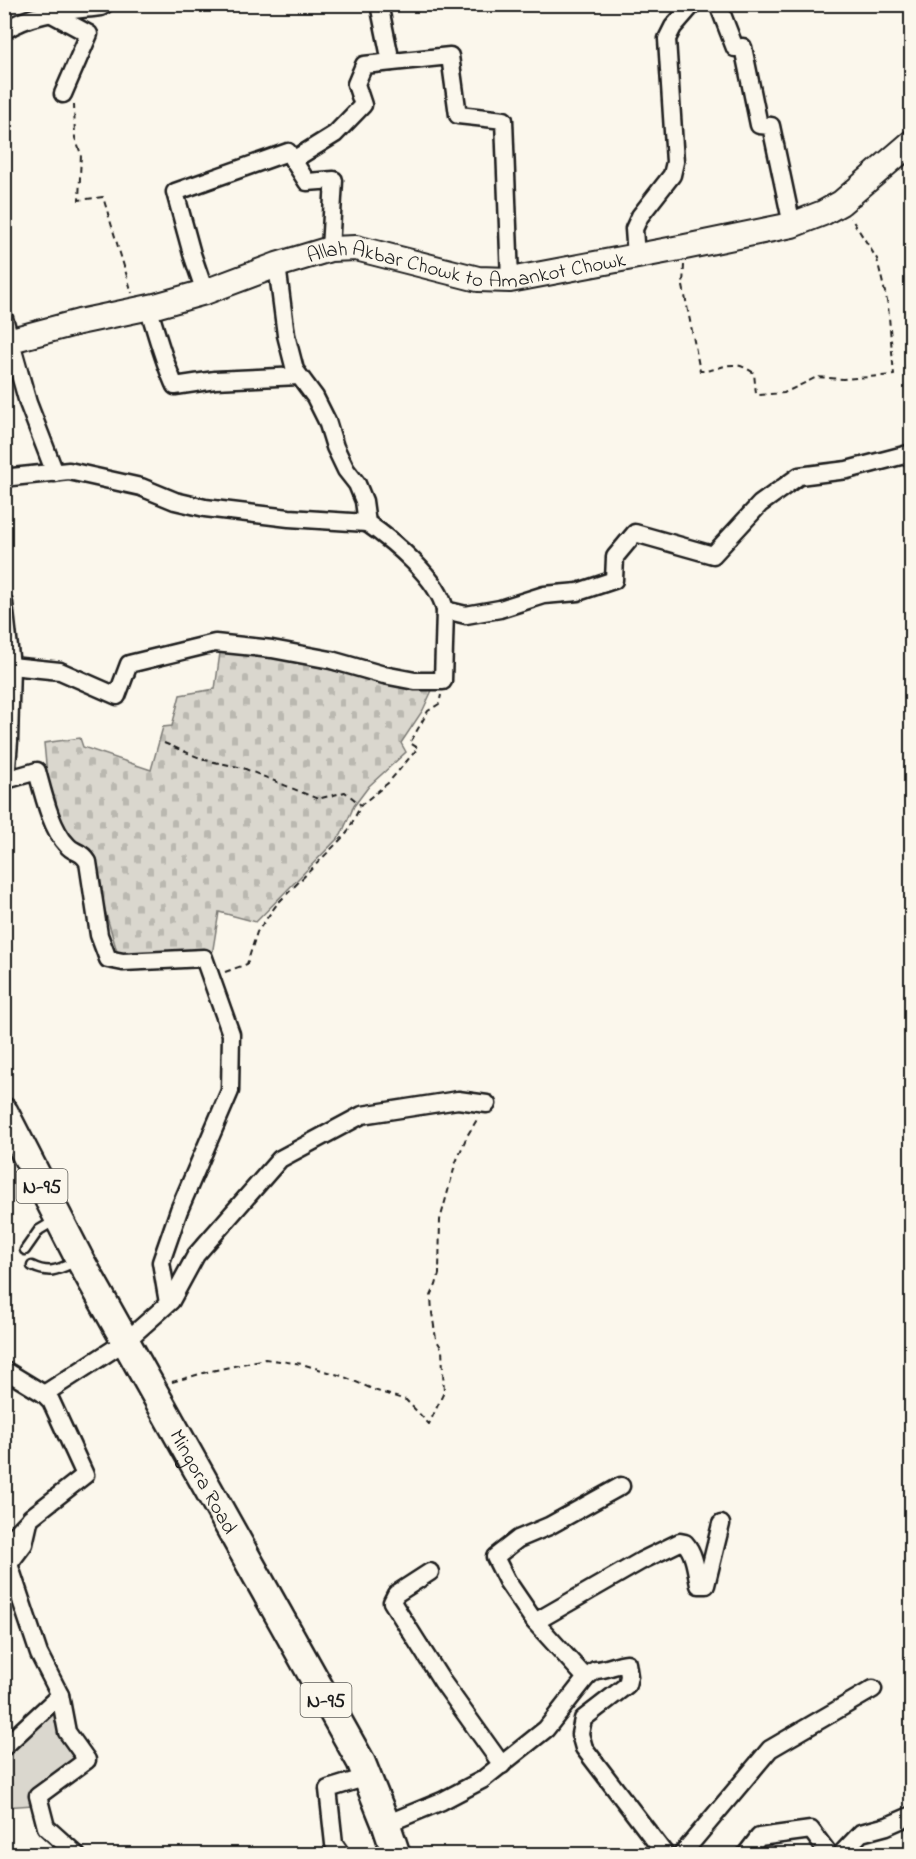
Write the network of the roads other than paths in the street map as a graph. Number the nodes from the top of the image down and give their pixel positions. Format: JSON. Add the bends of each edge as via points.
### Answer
{"nodes":[{"id":1,"x":105,"y":4,"type":"edge"},
{"id":2,"x":379,"y":4,"type":"edge"},
{"id":3,"x":693,"y":4,"type":"edge"},
{"id":4,"x":718,"y":4,"type":"edge"},
{"id":5,"x":48,"y":9,"type":"edge"},
{"id":6,"x":4,"y":31,"type":"edge"},
{"id":7,"x":391,"y":62,"type":"junction"},
{"id":8,"x":63,"y":94,"type":"road end"},
{"id":9,"x":912,"y":142,"type":"edge"},
{"id":10,"x":293,"y":160,"type":"junction"},
{"id":11,"x":792,"y":225,"type":"junction"},
{"id":12,"x":330,"y":249,"type":"junction"},
{"id":13,"x":636,"y":256,"type":"junction"},
{"id":14,"x":277,"y":266,"type":"junction"},
{"id":15,"x":510,"y":280,"type":"junction"},
{"id":16,"x":205,"y":292,"type":"junction"},
{"id":17,"x":142,"y":308,"type":"junction"},
{"id":18,"x":7,"y":333,"type":"edge"},
{"id":19,"x":299,"y":376,"type":"junction"},
{"id":20,"x":912,"y":453,"type":"edge"},
{"id":21,"x":55,"y":473,"type":"junction"},
{"id":22,"x":4,"y":480,"type":"edge"},
{"id":23,"x":367,"y":523,"type":"junction"},
{"id":24,"x":4,"y":603,"type":"edge"},
{"id":25,"x":445,"y":610,"type":"junction"},
{"id":26,"x":8,"y":667,"type":"edge"},
{"id":27,"x":487,"y":1104,"type":"road end"},
{"id":28,"x":4,"y":1112,"type":"edge"},
{"id":29,"x":58,"y":1219,"type":"junction"},
{"id":30,"x":26,"y":1250,"type":"dead end"},
{"id":31,"x":80,"y":1260,"type":"junction"},
{"id":32,"x":32,"y":1266,"type":"dead end"},
{"id":33,"x":168,"y":1303,"type":"junction"},
{"id":34,"x":126,"y":1341,"type":"junction"},
{"id":35,"x":4,"y":1372,"type":"edge"},
{"id":36,"x":44,"y":1394,"type":"junction"},
{"id":37,"x":621,"y":1486,"type":"dead end"},
{"id":38,"x":30,"y":1518,"type":"junction"},
{"id":39,"x":721,"y":1524,"type":"dead end"},
{"id":40,"x":4,"y":1546,"type":"edge"},
{"id":41,"x":429,"y":1572,"type":"dead end"},
{"id":42,"x":535,"y":1622,"type":"junction"},
{"id":43,"x":586,"y":1678,"type":"junction"},
{"id":44,"x":873,"y":1689,"type":"dead end"},
{"id":45,"x":60,"y":1695,"type":"junction"},
{"id":46,"x":4,"y":1747,"type":"edge"},
{"id":47,"x":502,"y":1765,"type":"junction"},
{"id":48,"x":367,"y":1777,"type":"junction"},
{"id":49,"x":912,"y":1815,"type":"edge"},
{"id":50,"x":386,"y":1824,"type":"junction"},
{"id":51,"x":76,"y":1854,"type":"edge"},
{"id":52,"x":341,"y":1854,"type":"edge"},
{"id":53,"x":396,"y":1854,"type":"edge"},
{"id":54,"x":665,"y":1854,"type":"edge"},
{"id":55,"x":682,"y":1854,"type":"edge"},
{"id":56,"x":746,"y":1854,"type":"edge"},
{"id":57,"x":829,"y":1854,"type":"edge"},
{"id":58,"x":841,"y":1854,"type":"edge"}],
"edges":[{"from":1,"to":5,"type":"street"},
{"from":2,"to":7,"type":"street"},
{"from":3,"to":13,"type":"street","via":[[667,39],[675,162],[672,176],[634,229]]},
{"from":4,"to":11,"type":"street","via":[[735,48],[743,47],[759,125],[771,126]]},
{"from":5,"to":6,"type":"street"},
{"from":5,"to":8,"type":"street","via":[[89,34]]},
{"from":7,"to":10,"type":"street","via":[[364,65],[356,84],[363,105],[335,134]]},
{"from":7,"to":15,"type":"street","via":[[450,56],[458,116],[504,120]]},
{"from":9,"to":11,"type":"main road","name":"Allah Akbar Chowk to Amankot Chowk","via":[[841,203]]},
{"from":10,"to":12,"type":"street","via":[[307,182],[334,180]]},
{"from":10,"to":16,"type":"street","via":[[288,152],[175,192]]},
{"from":11,"to":13,"type":"main road","name":"Allah Akbar Chowk to Amankot Chowk"},
{"from":12,"to":14,"type":"main road","name":"Allah Akbar Chowk to Amankot Chowk"},
{"from":12,"to":15,"type":"main road","name":"Allah Akbar Chowk to Amankot Chowk","via":[[356,248],[478,279]]},
{"from":13,"to":15,"type":"main road","name":"Allah Akbar Chowk to Amankot Chowk"},
{"from":14,"to":16,"type":"main road","name":"Allah Akbar Chowk to Amankot Chowk"},
{"from":14,"to":19,"type":"street","via":[[286,335]]},
{"from":16,"to":17,"type":"main road","name":"Allah Akbar Chowk to Amankot Chowk"},
{"from":17,"to":18,"type":"main road","name":"Allah Akbar Chowk to Amankot Chowk"},
{"from":17,"to":19,"type":"street","via":[[161,344],[163,361],[175,386]]},
{"from":18,"to":21,"type":"street"},
{"from":19,"to":23,"type":"street","via":[[315,397],[346,470],[357,484]]},
{"from":20,"to":25,"type":"street","via":[[847,470],[799,476],[760,504],[713,555],[635,533],[615,557],[614,580],[579,592],[543,595],[500,609],[466,615]]},
{"from":21,"to":22,"type":"street"},
{"from":21,"to":23,"type":"street","via":[[69,471],[141,487],[205,508]]},
{"from":23,"to":25,"type":"street","via":[[410,556],[443,599]]},
{"from":24,"to":26,"type":"street"},
{"from":25,"to":26,"type":"street","via":[[443,681],[416,681],[332,660],[215,642],[129,664],[117,696],[60,671]]},
{"from":26,"to":33,"type":"street","via":[[6,780],[37,771],[60,838],[88,862],[99,935],[108,959],[123,962],[204,958],[231,1034],[230,1091],[160,1262]]},
{"from":27,"to":33,"type":"street","via":[[458,1100],[362,1115],[280,1159],[196,1255]]},
{"from":28,"to":29,"type":"main road","name":"Mingora Road","number":"N-95"},
{"from":29,"to":30,"type":"lane","via":[[39,1230]]},
{"from":29,"to":31,"type":"main road","name":"Mingora Road","number":"N-95"},
{"from":31,"to":32,"type":"lane","via":[[45,1272]]},
{"from":31,"to":34,"type":"main road","name":"Mingora Road","number":"N-95"},
{"from":33,"to":34,"type":"street"},
{"from":34,"to":36,"type":"street"},
{"from":34,"to":48,"type":"main road","name":"Mingora Road","number":"N-95"},
{"from":35,"to":36,"type":"street"},
{"from":36,"to":38,"type":"street","via":[[51,1401],[85,1475]]},
{"from":37,"to":42,"type":"street","via":[[518,1539],[495,1557]]},
{"from":38,"to":40,"type":"street"},
{"from":38,"to":45,"type":"street","via":[[24,1544],[9,1564],[39,1654]]},
{"from":39,"to":42,"type":"street","via":[[706,1585],[699,1585],[688,1547],[680,1542]]},
{"from":41,"to":47,"type":"street","via":[[396,1594],[392,1602]]},
{"from":42,"to":43,"type":"street"},
{"from":43,"to":47,"type":"street","via":[[546,1729]]},
{"from":43,"to":54,"type":"street","via":[[595,1670],[627,1663],[627,1685],[583,1719],[580,1734],[584,1749]]},
{"from":44,"to":55,"type":"street","via":[[770,1749]]},
{"from":45,"to":46,"type":"street"},
{"from":45,"to":51,"type":"street","via":[[67,1732],[87,1760],[38,1796],[46,1827]]},
{"from":47,"to":50,"type":"street","via":[[442,1801]]},
{"from":48,"to":50,"type":"main road","name":"Mingora Road","number":"N-95"},
{"from":48,"to":52,"type":"street","via":[[328,1789],[334,1844]]},
{"from":49,"to":58,"type":"street","via":[[861,1833]]},
{"from":50,"to":53,"type":"main road","name":"Mingora Road","number":"N-95"},
{"from":56,"to":57,"type":"street","via":[[759,1838],[811,1830]]}]}
